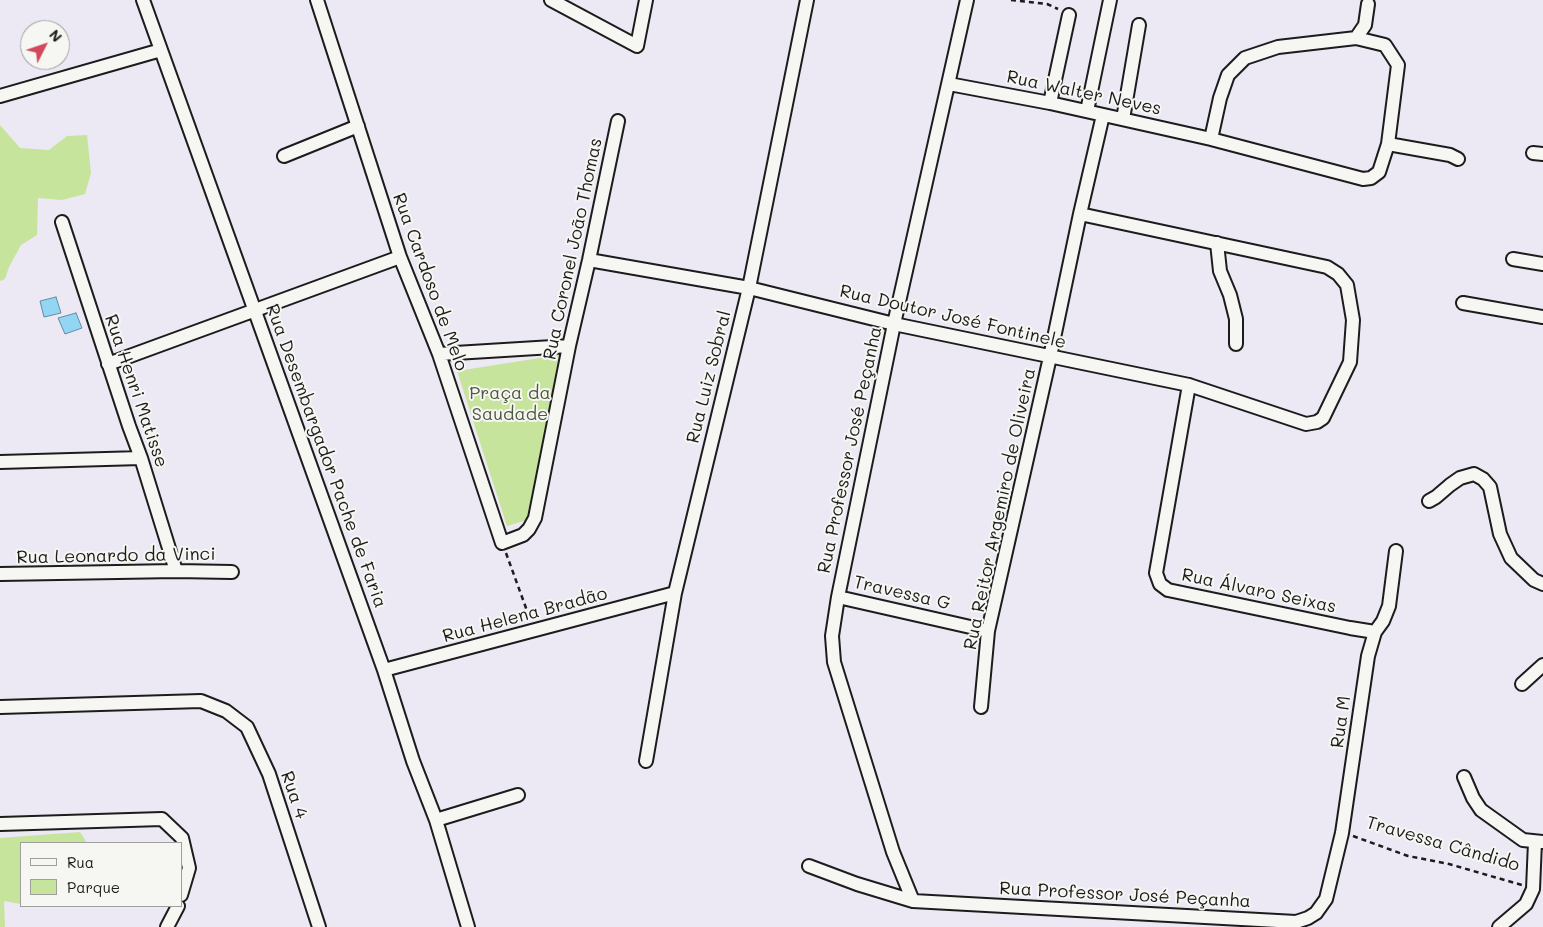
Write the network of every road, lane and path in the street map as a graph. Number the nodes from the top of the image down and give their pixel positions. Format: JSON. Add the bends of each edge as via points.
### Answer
{"nodes":[{"id":1,"x":144,"y":0,"type":"edge"},
{"id":2,"x":317,"y":0,"type":"edge"},
{"id":3,"x":551,"y":0,"type":"edge"},
{"id":4,"x":646,"y":0,"type":"edge"},
{"id":5,"x":807,"y":0,"type":"edge"},
{"id":6,"x":968,"y":0,"type":"edge"},
{"id":7,"x":1011,"y":0,"type":"edge"},
{"id":8,"x":1110,"y":0,"type":"edge"},
{"id":9,"x":1368,"y":4,"type":"dead end"},
{"id":10,"x":1069,"y":15,"type":"joint"},
{"id":11,"x":1139,"y":25,"type":"dead end"},
{"id":12,"x":1356,"y":38,"type":"junction"},
{"id":13,"x":161,"y":50,"type":"junction"},
{"id":14,"x":949,"y":84,"type":"junction"},
{"id":15,"x":0,"y":96,"type":"edge"},
{"id":16,"x":1050,"y":103,"type":"junction"},
{"id":17,"x":1087,"y":111,"type":"junction"},
{"id":18,"x":1104,"y":115,"type":"junction"},
{"id":19,"x":1122,"y":119,"type":"junction"},
{"id":20,"x":618,"y":122,"type":"dead end"},
{"id":21,"x":358,"y":126,"type":"junction"},
{"id":22,"x":1211,"y":139,"type":"junction"},
{"id":23,"x":1388,"y":144,"type":"junction"},
{"id":24,"x":284,"y":156,"type":"dead end"},
{"id":25,"x":1458,"y":159,"type":"dead end"},
{"id":26,"x":1080,"y":214,"type":"junction"},
{"id":27,"x":62,"y":222,"type":"dead end"},
{"id":28,"x":1217,"y":243,"type":"junction"},
{"id":29,"x":400,"y":257,"type":"junction"},
{"id":30,"x":1514,"y":259,"type":"dead end"},
{"id":31,"x":589,"y":260,"type":"junction"},
{"id":32,"x":1543,"y":264,"type":"edge"},
{"id":33,"x":749,"y":288,"type":"junction"},
{"id":34,"x":1463,"y":303,"type":"dead end"},
{"id":35,"x":255,"y":310,"type":"junction"},
{"id":36,"x":1543,"y":317,"type":"edge"},
{"id":37,"x":894,"y":324,"type":"junction"},
{"id":38,"x":1236,"y":344,"type":"dead end"},
{"id":39,"x":569,"y":346,"type":"junction"},
{"id":40,"x":439,"y":354,"type":"junction"},
{"id":41,"x":1050,"y":357,"type":"junction"},
{"id":42,"x":108,"y":364,"type":"junction"},
{"id":43,"x":1189,"y":385,"type":"junction"},
{"id":44,"x":141,"y":458,"type":"junction"},
{"id":45,"x":0,"y":462,"type":"edge"},
{"id":46,"x":1429,"y":501,"type":"dead end"},
{"id":47,"x":502,"y":542,"type":"junction"},
{"id":48,"x":1396,"y":552,"type":"dead end"},
{"id":49,"x":176,"y":571,"type":"junction"},
{"id":50,"x":232,"y":572,"type":"dead end"},
{"id":51,"x":0,"y":574,"type":"edge"},
{"id":52,"x":1543,"y":584,"type":"edge"},
{"id":53,"x":675,"y":593,"type":"junction"},
{"id":54,"x":838,"y":597,"type":"junction"},
{"id":55,"x":535,"y":631,"type":"junction"},
{"id":56,"x":988,"y":631,"type":"junction"},
{"id":57,"x":1375,"y":632,"type":"junction"},
{"id":58,"x":1543,"y":665,"type":"edge"},
{"id":59,"x":384,"y":670,"type":"junction"},
{"id":60,"x":1522,"y":684,"type":"dead end"},
{"id":61,"x":0,"y":707,"type":"edge"},
{"id":62,"x":981,"y":707,"type":"dead end"},
{"id":63,"x":646,"y":761,"type":"dead end"},
{"id":64,"x":1464,"y":777,"type":"dead end"},
{"id":65,"x":518,"y":795,"type":"dead end"},
{"id":66,"x":436,"y":820,"type":"junction"},
{"id":67,"x":0,"y":824,"type":"edge"},
{"id":68,"x":1342,"y":833,"type":"junction"},
{"id":69,"x":1539,"y":842,"type":"edge"},
{"id":70,"x":809,"y":866,"type":"dead end"},
{"id":71,"x":1533,"y":889,"type":"junction"},
{"id":72,"x":182,"y":892,"type":"edge"},
{"id":73,"x":1326,"y":899,"type":"joint"},
{"id":74,"x":913,"y":901,"type":"junction"},
{"id":75,"x":177,"y":907,"type":"edge"},
{"id":76,"x":167,"y":927,"type":"edge"},
{"id":77,"x":319,"y":927,"type":"edge"},
{"id":78,"x":468,"y":927,"type":"edge"},
{"id":79,"x":1499,"y":927,"type":"edge"}],
"edges":[{"from":1,"to":13,"type":"street","name":"Rua Desembargador Pache de Faria"},
{"from":2,"to":21,"type":"street","name":"Rua Cardoso de Melo"},
{"from":3,"to":4,"type":"street","via":[[637,46]]},
{"from":5,"to":33,"type":"street","name":"Rua Luiz Sobral"},
{"from":6,"to":14,"type":"street","name":"Rua Professor José Peçanha"},
{"from":7,"to":10,"type":"path","via":[[1047,4]]},
{"from":8,"to":17,"type":"street"},
{"from":9,"to":12,"type":"street","via":[[1365,25]]},
{"from":10,"to":16,"type":"street"},
{"from":11,"to":19,"type":"street"},
{"from":12,"to":22,"type":"street","name":"Rua Walter Neves","via":[[1278,46],[1245,58],[1228,75]]},
{"from":12,"to":23,"type":"street","name":"Rua Walter Neves","via":[[1385,45],[1398,65]]},
{"from":13,"to":15,"type":"street"},
{"from":13,"to":35,"type":"street","name":"Rua Desembargador Pache de Faria"},
{"from":14,"to":16,"type":"street","name":"Rua Walter Neves"},
{"from":14,"to":37,"type":"street","name":"Rua Professor José Peçanha"},
{"from":16,"to":17,"type":"street","name":"Rua Walter Neves"},
{"from":17,"to":18,"type":"street","name":"Rua Walter Neves"},
{"from":18,"to":19,"type":"street","name":"Rua Walter Neves"},
{"from":18,"to":26,"type":"street","name":"Rua Reitor Argemiro de Oliveira"},
{"from":19,"to":22,"type":"street","name":"Rua Walter Neves"},
{"from":20,"to":31,"type":"street","name":"Rua Coronel João Thomas"},
{"from":21,"to":24,"type":"street"},
{"from":21,"to":29,"type":"street","name":"Rua Cardoso de Melo"},
{"from":22,"to":23,"type":"street","name":"Rua Walter Neves","via":[[1363,179],[1379,172]]},
{"from":23,"to":25,"type":"street"},
{"from":26,"to":28,"type":"street"},
{"from":26,"to":41,"type":"street","name":"Rua Reitor Argemiro de Oliveira"},
{"from":27,"to":42,"type":"street","name":"Rua Henri Matisse"},
{"from":28,"to":38,"type":"street","via":[[1220,270],[1236,319]]},
{"from":28,"to":43,"type":"street","name":"Rua Doutor José Fontinele","via":[[1327,267],[1338,274],[1347,285],[1353,320],[1350,362],[1323,418],[1306,424]]},
{"from":29,"to":35,"type":"street"},
{"from":29,"to":40,"type":"street","name":"Rua Cardoso de Melo"},
{"from":30,"to":32,"type":"street"},
{"from":31,"to":33,"type":"street","name":"Rua Doutor José Fontinele"},
{"from":31,"to":39,"type":"street","name":"Rua Coronel João Thomas"},
{"from":33,"to":37,"type":"street","name":"Rua Doutor José Fontinele"},
{"from":33,"to":53,"type":"street","name":"Rua Luiz Sobral"},
{"from":34,"to":36,"type":"street"},
{"from":35,"to":42,"type":"street"},
{"from":35,"to":59,"type":"street","name":"Rua Desembargador Pache de Faria"},
{"from":37,"to":41,"type":"street","name":"Rua Doutor José Fontinele"},
{"from":37,"to":54,"type":"street","name":"Rua Professor José Peçanha"},
{"from":39,"to":40,"type":"street"},
{"from":39,"to":47,"type":"street","name":"Rua Coronel João Thomas","via":[[535,518],[523,535]]},
{"from":40,"to":47,"type":"street","name":"Rua Cardoso de Melo"},
{"from":41,"to":43,"type":"street","name":"Rua Doutor José Fontinele"},
{"from":41,"to":56,"type":"street","name":"Rua Reitor Argemiro de Oliveira"},
{"from":42,"to":44,"type":"street","name":"Rua Henri Matisse"},
{"from":43,"to":57,"type":"street","name":"Rua Álvaro Seixas","via":[[1156,573],[1160,584],[1168,590]]},
{"from":44,"to":45,"type":"street"},
{"from":44,"to":49,"type":"street","name":"Rua Henri Matisse"},
{"from":46,"to":52,"type":"street","via":[[1460,478],[1474,474],[1483,479],[1490,487],[1500,534],[1510,558]]},
{"from":47,"to":55,"type":"path"},
{"from":48,"to":57,"type":"street","name":"Rua M","via":[[1389,606]]},
{"from":49,"to":50,"type":"street","name":"Rua Leonardo da Vinci"},
{"from":49,"to":51,"type":"street","name":"Rua Leonardo da Vinci"},
{"from":53,"to":55,"type":"street","name":"Rua Helena Bradão"},
{"from":53,"to":63,"type":"street","name":"Rua Luiz Sobral"},
{"from":54,"to":56,"type":"street","name":"Travessa G"},
{"from":54,"to":74,"type":"street","name":"Rua Professor José Peçanha","via":[[832,636],[834,662],[893,852]]},
{"from":55,"to":59,"type":"street","name":"Rua Helena Bradão"},
{"from":56,"to":62,"type":"street","name":"Rua Reitor Argemiro de Oliveira"},
{"from":57,"to":68,"type":"street","name":"Rua M","via":[[1368,656]]},
{"from":58,"to":60,"type":"street"},
{"from":59,"to":66,"type":"street","name":"Rua Desembargador Pache de Faria"},
{"from":61,"to":77,"type":"street","name":"Rua 4","via":[[202,701],[226,711],[247,727],[269,774]]},
{"from":64,"to":69,"type":"street","name":"Travessa Cândido","via":[[1481,810],[1523,840]]},
{"from":65,"to":66,"type":"street"},
{"from":66,"to":78,"type":"street","name":"Rua Desembargador Pache de Faria"},
{"from":67,"to":72,"type":"street","via":[[162,819],[182,838],[189,868]]},
{"from":68,"to":71,"type":"path","name":"Travessa Cândido","via":[[1408,856],[1449,864]]},
{"from":68,"to":73,"type":"street","name":"Rua M"},
{"from":69,"to":71,"type":"street","name":"Travessa Cândido"},
{"from":70,"to":74,"type":"street","name":"Rua Professor José Peçanha"},
{"from":71,"to":79,"type":"street","name":"Travessa Cândido","via":[[1526,904]]},
{"from":73,"to":74,"type":"street","name":"Rua Professor José Peçanha","via":[[1316,914],[1296,922]]},
{"from":75,"to":76,"type":"street"}]}
